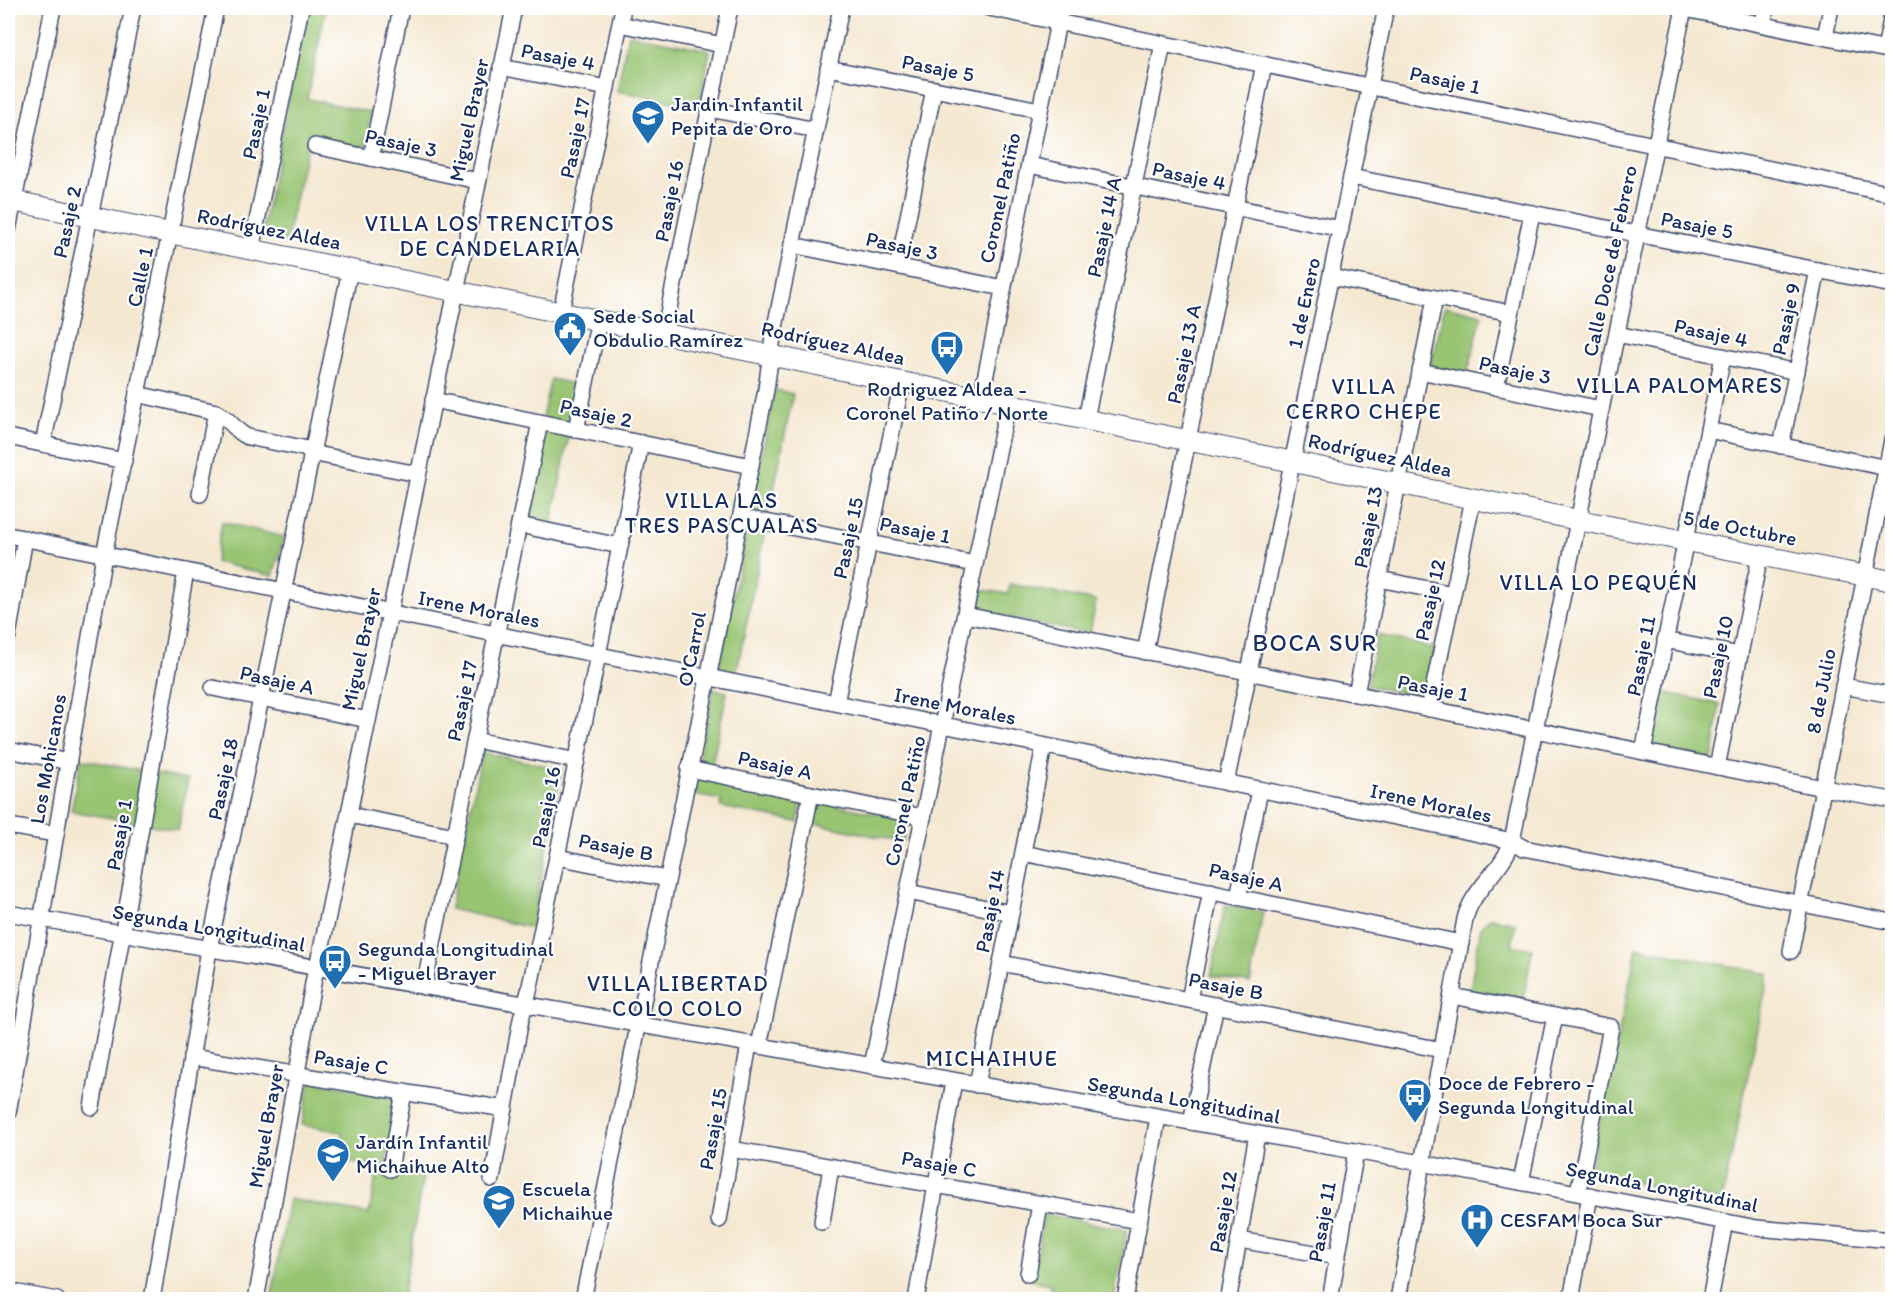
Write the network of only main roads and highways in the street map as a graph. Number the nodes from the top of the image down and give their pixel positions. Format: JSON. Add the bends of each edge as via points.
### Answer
{"nodes":[{"id":1,"x":10,"y":201,"type":"edge"},
{"id":2,"x":1578,"y":520,"type":"joint"},
{"id":3,"x":1893,"y":581,"type":"edge"}],
"edges":[{"from":1,"to":2,"type":"main road","name":"Rodríguez Aldea"},
{"from":2,"to":3,"type":"main road","name":"5 de Octubre"}]}
